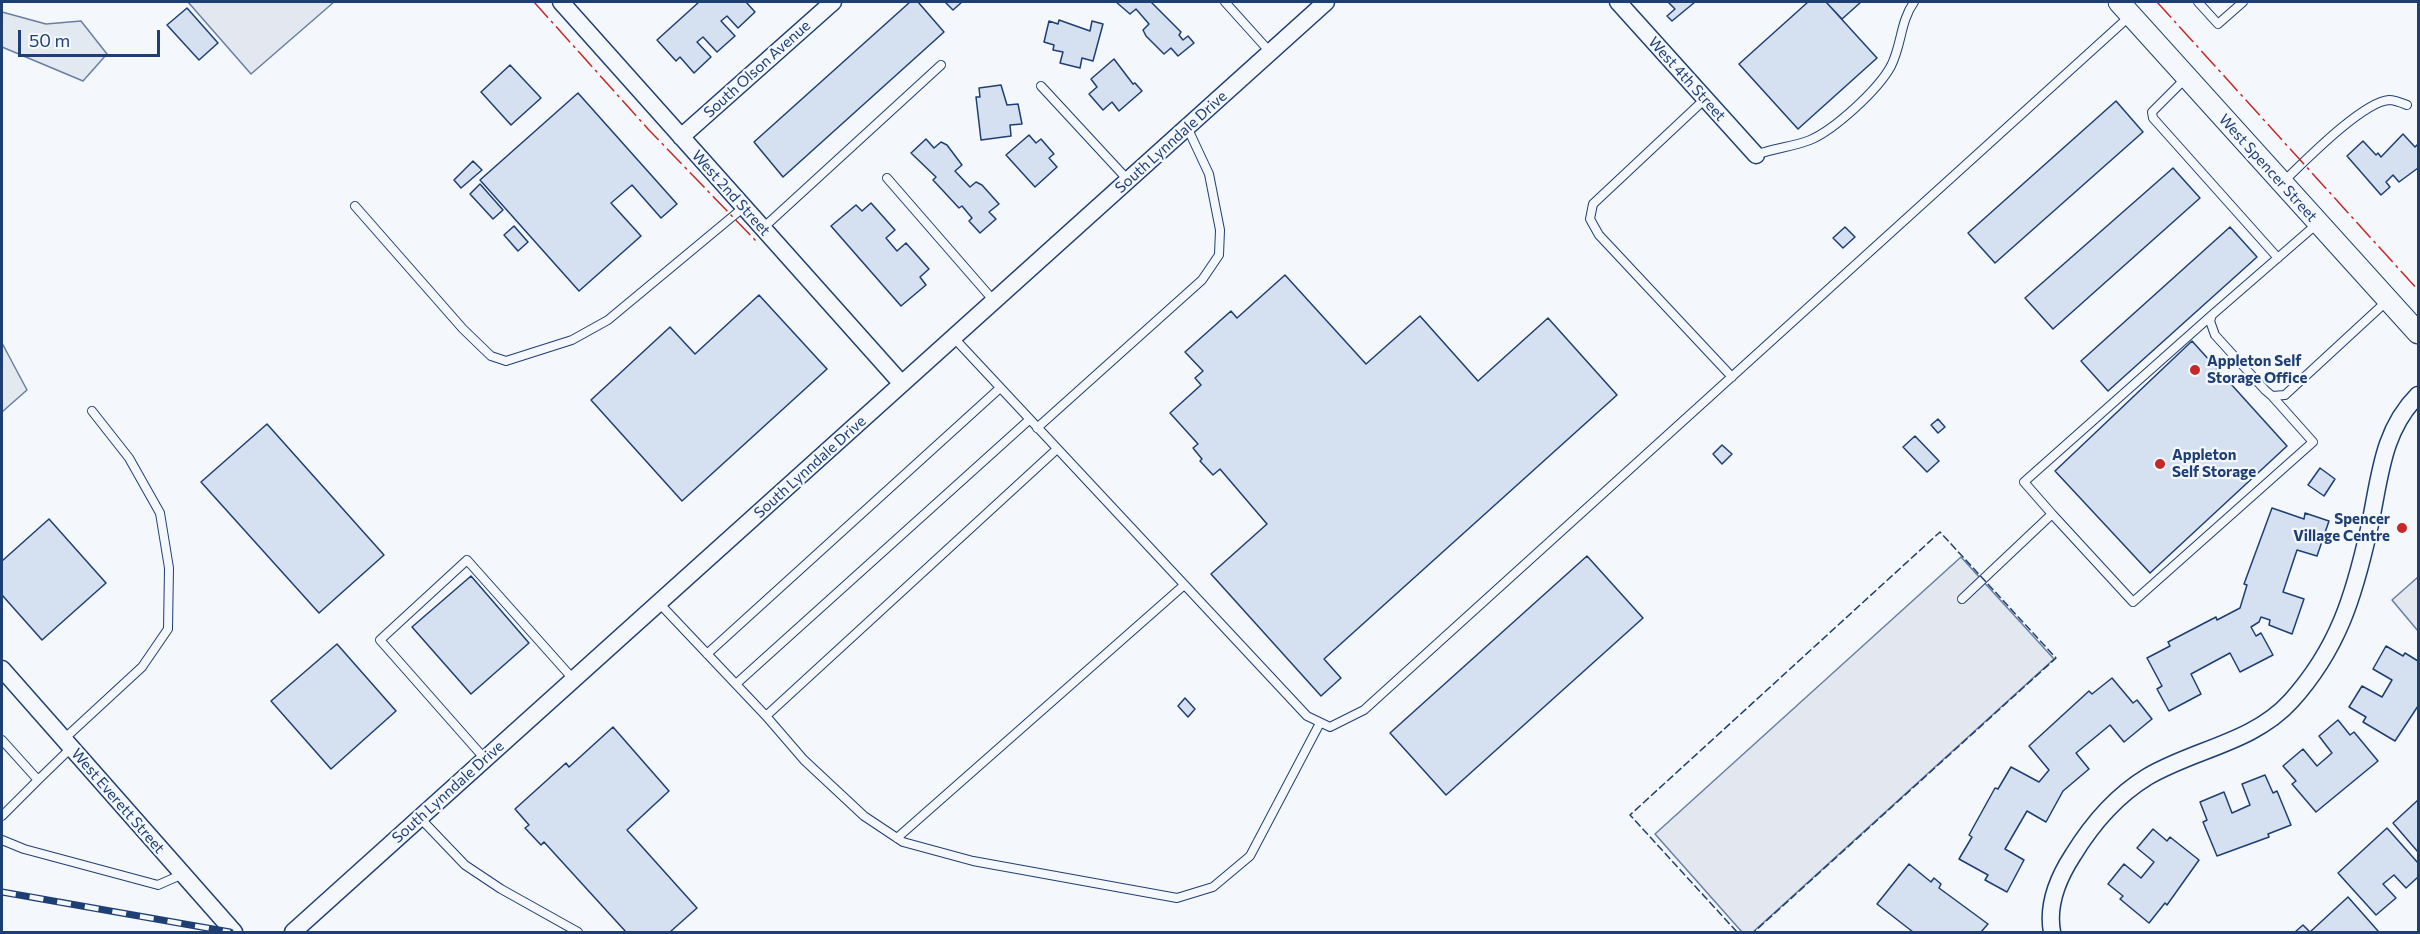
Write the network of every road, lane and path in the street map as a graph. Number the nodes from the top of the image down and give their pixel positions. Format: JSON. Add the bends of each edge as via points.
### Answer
{"nodes":[{"id":1,"x":561,"y":2,"type":"edge"},
{"id":2,"x":833,"y":2,"type":"edge"},
{"id":3,"x":1225,"y":2,"type":"edge"},
{"id":4,"x":1326,"y":2,"type":"edge"},
{"id":5,"x":1618,"y":2,"type":"edge"},
{"id":6,"x":1914,"y":2,"type":"edge"},
{"id":7,"x":2198,"y":2,"type":"edge"},
{"id":8,"x":2243,"y":2,"type":"edge"},
{"id":9,"x":2125,"y":8,"type":"edge"},
{"id":10,"x":1270,"y":52,"type":"junction"},
{"id":11,"x":940,"y":65,"type":"dead end"},
{"id":12,"x":2186,"y":77,"type":"junction"},
{"id":13,"x":1041,"y":86,"type":"dead end"},
{"id":14,"x":1705,"y":99,"type":"junction"},
{"id":15,"x":2407,"y":105,"type":"dead end"},
{"id":16,"x":1187,"y":128,"type":"junction"},
{"id":17,"x":681,"y":137,"type":"junction"},
{"id":18,"x":1756,"y":156,"type":"joint"},
{"id":19,"x":887,"y":178,"type":"dead end"},
{"id":20,"x":1128,"y":180,"type":"junction"},
{"id":21,"x":2282,"y":183,"type":"junction"},
{"id":22,"x":355,"y":206,"type":"dead end"},
{"id":23,"x":744,"y":207,"type":"junction"},
{"id":24,"x":2318,"y":222,"type":"junction"},
{"id":25,"x":763,"y":228,"type":"junction"},
{"id":26,"x":2278,"y":258,"type":"junction"},
{"id":27,"x":2388,"y":300,"type":"junction"},
{"id":28,"x":994,"y":301,"type":"junction"},
{"id":29,"x":2212,"y":315,"type":"junction"},
{"id":30,"x":2418,"y":333,"type":"edge"},
{"id":31,"x":954,"y":338,"type":"junction"},
{"id":32,"x":1732,"y":377,"type":"junction"},
{"id":33,"x":902,"y":384,"type":"junction"},
{"id":34,"x":1000,"y":388,"type":"junction"},
{"id":35,"x":2418,"y":395,"type":"edge"},
{"id":36,"x":2272,"y":396,"type":"junction"},
{"id":37,"x":92,"y":411,"type":"dead end"},
{"id":38,"x":1029,"y":420,"type":"junction"},
{"id":39,"x":1037,"y":428,"type":"junction"},
{"id":40,"x":1056,"y":449,"type":"junction"},
{"id":41,"x":2052,"y":514,"type":"junction"},
{"id":42,"x":1183,"y":586,"type":"junction"},
{"id":43,"x":1962,"y":599,"type":"dead end"},
{"id":44,"x":659,"y":603,"type":"junction"},
{"id":45,"x":707,"y":654,"type":"junction"},
{"id":46,"x":2,"y":669,"type":"edge"},
{"id":47,"x":573,"y":680,"type":"junction"},
{"id":48,"x":736,"y":684,"type":"junction"},
{"id":49,"x":766,"y":716,"type":"junction"},
{"id":50,"x":1320,"y":723,"type":"junction"},
{"id":51,"x":2,"y":740,"type":"edge"},
{"id":52,"x":68,"y":744,"type":"junction"},
{"id":53,"x":485,"y":759,"type":"junction"},
{"id":54,"x":38,"y":780,"type":"junction"},
{"id":55,"x":2,"y":816,"type":"edge"},
{"id":56,"x":420,"y":818,"type":"junction"},
{"id":57,"x":897,"y":838,"type":"junction"},
{"id":58,"x":2,"y":840,"type":"edge"},
{"id":59,"x":183,"y":874,"type":"junction"},
{"id":60,"x":234,"y":933,"type":"edge"},
{"id":61,"x":292,"y":933,"type":"edge"},
{"id":62,"x":578,"y":933,"type":"edge"},
{"id":63,"x":2052,"y":933,"type":"edge"}],
"edges":[{"from":1,"to":17,"type":"street","name":"West 2nd Street"},
{"from":2,"to":17,"type":"street","name":"South Olson Avenue"},
{"from":3,"to":10,"type":"lane"},
{"from":4,"to":10,"type":"street","name":"South Lynndale Drive"},
{"from":5,"to":14,"type":"street","name":"West 4th Street"},
{"from":6,"to":18,"type":"lane","via":[[1905,15],[1898,52],[1875,88],[1818,136]]},
{"from":7,"to":8,"type":"lane","via":[[2218,24]]},
{"from":9,"to":12,"type":"street","name":"West Spencer Street"},
{"from":9,"to":32,"type":"lane"},
{"from":10,"to":16,"type":"street","name":"South Lynndale Drive"},
{"from":11,"to":25,"type":"lane"},
{"from":12,"to":21,"type":"street","name":"West Spencer Street"},
{"from":12,"to":26,"type":"lane","via":[[2152,112],[2153,118]]},
{"from":13,"to":20,"type":"lane"},
{"from":14,"to":18,"type":"street","name":"West 4th Street"},
{"from":14,"to":32,"type":"lane","via":[[1593,204],[1590,219],[1599,235]]},
{"from":15,"to":21,"type":"lane","via":[[2389,100],[2370,107]]},
{"from":16,"to":20,"type":"street","name":"South Lynndale Drive"},
{"from":16,"to":39,"type":"lane","via":[[1209,174],[1220,230],[1219,255],[1202,280]]},
{"from":17,"to":23,"type":"street","name":"West 2nd Street"},
{"from":19,"to":28,"type":"lane"},
{"from":20,"to":28,"type":"street","name":"South Lynndale Drive"},
{"from":21,"to":24,"type":"street","name":"West Spencer Street"},
{"from":22,"to":23,"type":"lane","via":[[463,329],[491,356],[506,361],[572,340],[608,320]]},
{"from":23,"to":25,"type":"street","name":"West 2nd Street"},
{"from":24,"to":26,"type":"lane"},
{"from":24,"to":27,"type":"street","name":"West Spencer Street"},
{"from":25,"to":33,"type":"street","name":"West 2nd Street"},
{"from":26,"to":29,"type":"lane"},
{"from":27,"to":30,"type":"street","name":"West Spencer Street"},
{"from":27,"to":36,"type":"lane","via":[[2285,395]]},
{"from":28,"to":31,"type":"street","name":"South Lynndale Drive"},
{"from":29,"to":36,"type":"lane","via":[[2215,335]]},
{"from":29,"to":41,"type":"lane","via":[[2024,482]]},
{"from":31,"to":33,"type":"street","name":"South Lynndale Drive"},
{"from":31,"to":34,"type":"lane"},
{"from":32,"to":50,"type":"lane","via":[[1364,711],[1330,727]]},
{"from":33,"to":44,"type":"street","name":"South Lynndale Drive"},
{"from":34,"to":38,"type":"lane"},
{"from":34,"to":45,"type":"lane"},
{"from":35,"to":63,"type":"street","via":[[2398,419],[2383,453],[2369,530],[2353,588],[2340,632],[2326,655],[2290,702],[2269,720],[2148,776],[2105,812],[2085,836],[2056,888],[2050,920]]},
{"from":36,"to":41,"type":"lane","via":[[2313,442],[2133,602]]},
{"from":37,"to":52,"type":"lane","via":[[129,458],[160,513],[169,568],[168,629],[142,667]]},
{"from":38,"to":39,"type":"lane"},
{"from":38,"to":48,"type":"lane"},
{"from":39,"to":40,"type":"lane"},
{"from":40,"to":42,"type":"lane"},
{"from":40,"to":49,"type":"lane"},
{"from":41,"to":43,"type":"lane"},
{"from":42,"to":50,"type":"lane","via":[[1307,716]]},
{"from":42,"to":57,"type":"lane"},
{"from":44,"to":45,"type":"lane"},
{"from":44,"to":47,"type":"street","name":"South Lynndale Drive"},
{"from":45,"to":48,"type":"lane"},
{"from":46,"to":52,"type":"street","name":"West Everett Street"},
{"from":47,"to":53,"type":"street","name":"South Lynndale Drive"},
{"from":47,"to":53,"type":"lane","via":[[467,560],[380,640]]},
{"from":48,"to":49,"type":"lane"},
{"from":49,"to":57,"type":"lane","via":[[804,760],[864,816]]},
{"from":50,"to":57,"type":"lane","via":[[1250,856],[1213,887],[1177,898],[973,861]]},
{"from":51,"to":54,"type":"lane"},
{"from":52,"to":54,"type":"lane"},
{"from":52,"to":59,"type":"street","name":"West Everett Street"},
{"from":53,"to":56,"type":"street","name":"South Lynndale Drive"},
{"from":54,"to":55,"type":"lane"},
{"from":56,"to":61,"type":"street","name":"South Lynndale Drive"},
{"from":56,"to":62,"type":"lane","via":[[465,865]]},
{"from":58,"to":59,"type":"lane","via":[[158,885]]},
{"from":59,"to":60,"type":"street","name":"West Everett Street"}]}
